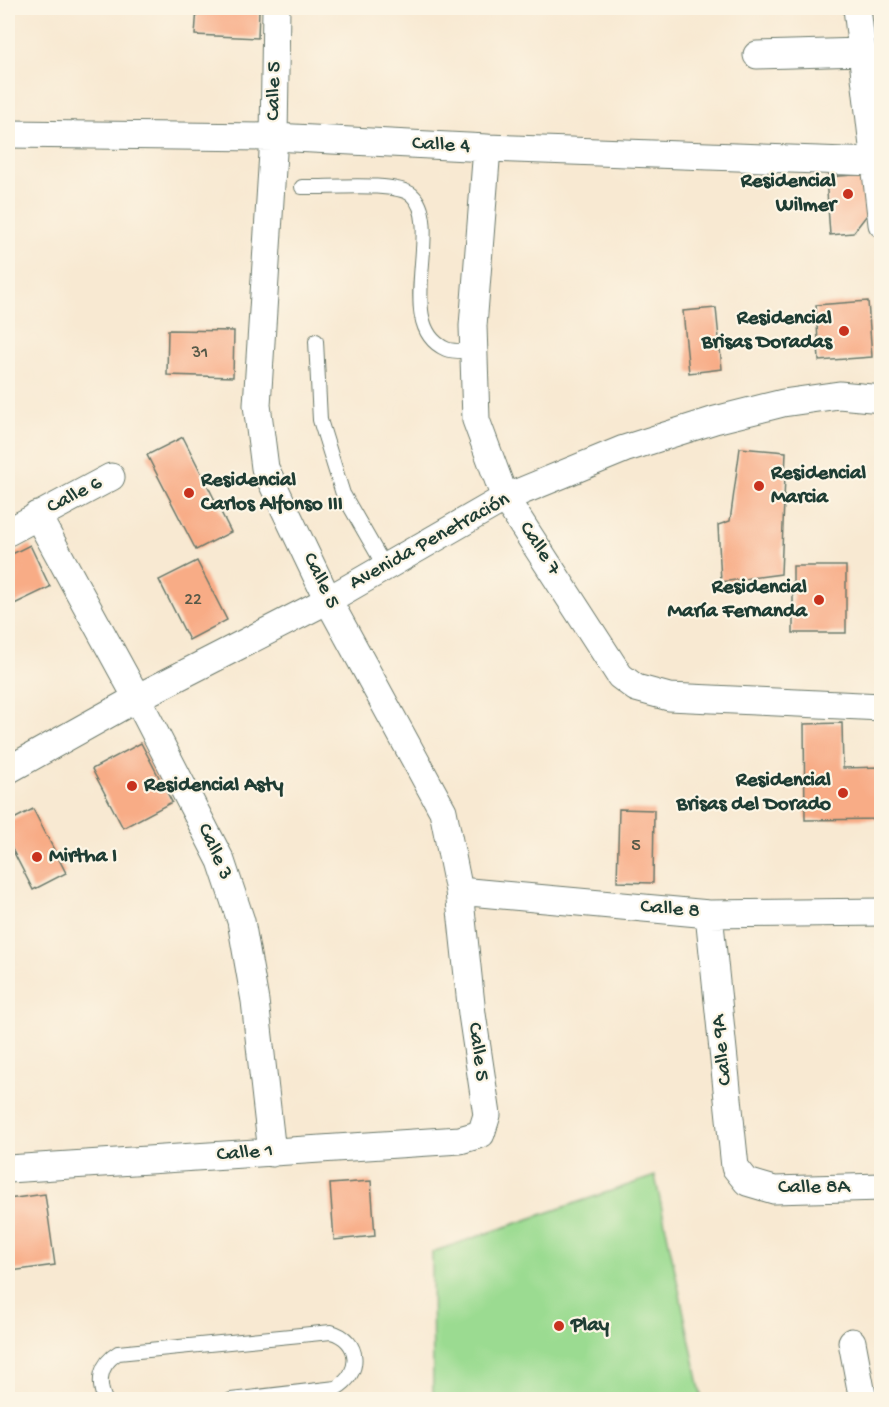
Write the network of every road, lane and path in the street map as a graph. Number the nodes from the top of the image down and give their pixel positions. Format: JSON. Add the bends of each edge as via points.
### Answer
{"nodes":[{"id":1,"x":276,"y":8,"type":"edge"},
{"id":2,"x":857,"y":8,"type":"edge"},
{"id":3,"x":861,"y":52,"type":"junction"},
{"id":4,"x":757,"y":54,"type":"dead end"},
{"id":5,"x":8,"y":134,"type":"edge"},
{"id":6,"x":274,"y":137,"type":"junction"},
{"id":7,"x":487,"y":148,"type":"junction"},
{"id":8,"x":878,"y":176,"type":"edge"},
{"id":9,"x":302,"y":187,"type":"dead end"},
{"id":10,"x":882,"y":224,"type":"edge"},
{"id":11,"x":316,"y":341,"type":"dead end"},
{"id":12,"x":474,"y":351,"type":"junction"},
{"id":13,"x":882,"y":399,"type":"edge"},
{"id":14,"x":111,"y":477,"type":"dead end"},
{"id":15,"x":505,"y":498,"type":"junction"},
{"id":16,"x":37,"y":515,"type":"junction"},
{"id":17,"x":8,"y":532,"type":"edge"},
{"id":18,"x":385,"y":567,"type":"junction"},
{"id":19,"x":328,"y":600,"type":"junction"},
{"id":20,"x":137,"y":698,"type":"junction"},
{"id":21,"x":882,"y":708,"type":"edge"},
{"id":22,"x":8,"y":770,"type":"edge"},
{"id":23,"x":459,"y":891,"type":"junction"},
{"id":24,"x":882,"y":912,"type":"edge"},
{"id":25,"x":709,"y":914,"type":"junction"},
{"id":26,"x":481,"y":1134,"type":"joint"},
{"id":27,"x":272,"y":1153,"type":"junction"},
{"id":28,"x":8,"y":1169,"type":"edge"},
{"id":29,"x":747,"y":1182,"type":"joint"},
{"id":30,"x":882,"y":1188,"type":"edge"},
{"id":31,"x":852,"y":1342,"type":"dead end"},
{"id":32,"x":869,"y":1394,"type":"edge"},
{"id":33,"x":105,"y":1400,"type":"edge"},
{"id":34,"x":231,"y":1400,"type":"edge"}],
"edges":[{"from":1,"to":6,"type":"street","name":"Calle 5"},
{"from":2,"to":3,"type":"street"},
{"from":3,"to":4,"type":"street"},
{"from":3,"to":8,"type":"street"},
{"from":5,"to":6,"type":"street","name":"Calle 4"},
{"from":6,"to":7,"type":"street","name":"Calle 4"},
{"from":6,"to":19,"type":"street","name":"Calle 5","via":[[257,405],[265,468]]},
{"from":7,"to":8,"type":"street","name":"Calle 4"},
{"from":7,"to":12,"type":"street","name":"Calle 7"},
{"from":8,"to":10,"type":"street"},
{"from":9,"to":12,"type":"lane","via":[[393,188],[412,195],[422,211],[420,310],[428,334],[446,349]]},
{"from":11,"to":18,"type":"lane","via":[[320,420],[343,494]]},
{"from":12,"to":15,"type":"street","name":"Calle 7","via":[[476,420]]},
{"from":13,"to":15,"type":"street","name":"Avenida Penetración","via":[[839,395],[783,403],[715,420],[624,449]]},
{"from":14,"to":16,"type":"street","name":"Calle 6"},
{"from":15,"to":18,"type":"street","name":"Avenida Penetración"},
{"from":15,"to":21,"type":"street","name":"Calle 7","via":[[620,676],[636,688],[669,696]]},
{"from":16,"to":17,"type":"street","name":"Calle 6"},
{"from":16,"to":20,"type":"street","name":"Calle 3"},
{"from":18,"to":19,"type":"street","name":"Avenida Penetración"},
{"from":19,"to":20,"type":"street","name":"Avenida Penetración"},
{"from":19,"to":23,"type":"street","name":"Calle 5","via":[[442,811]]},
{"from":20,"to":22,"type":"street","name":"Avenida Penetración"},
{"from":20,"to":27,"type":"street","name":"Calle 3","via":[[221,861],[242,921]]},
{"from":23,"to":25,"type":"street","name":"Calle 8"},
{"from":23,"to":26,"type":"street","name":"Calle 5","via":[[487,1115]]},
{"from":24,"to":25,"type":"street","name":"Calle 8"},
{"from":25,"to":29,"type":"street","name":"Calle 9A","via":[[735,1167]]},
{"from":26,"to":27,"type":"street","name":"Calle 1","via":[[460,1140]]},
{"from":27,"to":28,"type":"street","name":"Calle 1"},
{"from":29,"to":30,"type":"street","name":"Calle 8A","via":[[774,1190]]},
{"from":31,"to":32,"type":"street"},
{"from":33,"to":34,"type":"lane","via":[[101,1379],[104,1366],[118,1353],[331,1332],[351,1343],[355,1357],[353,1372],[347,1382],[336,1388]]}]}
